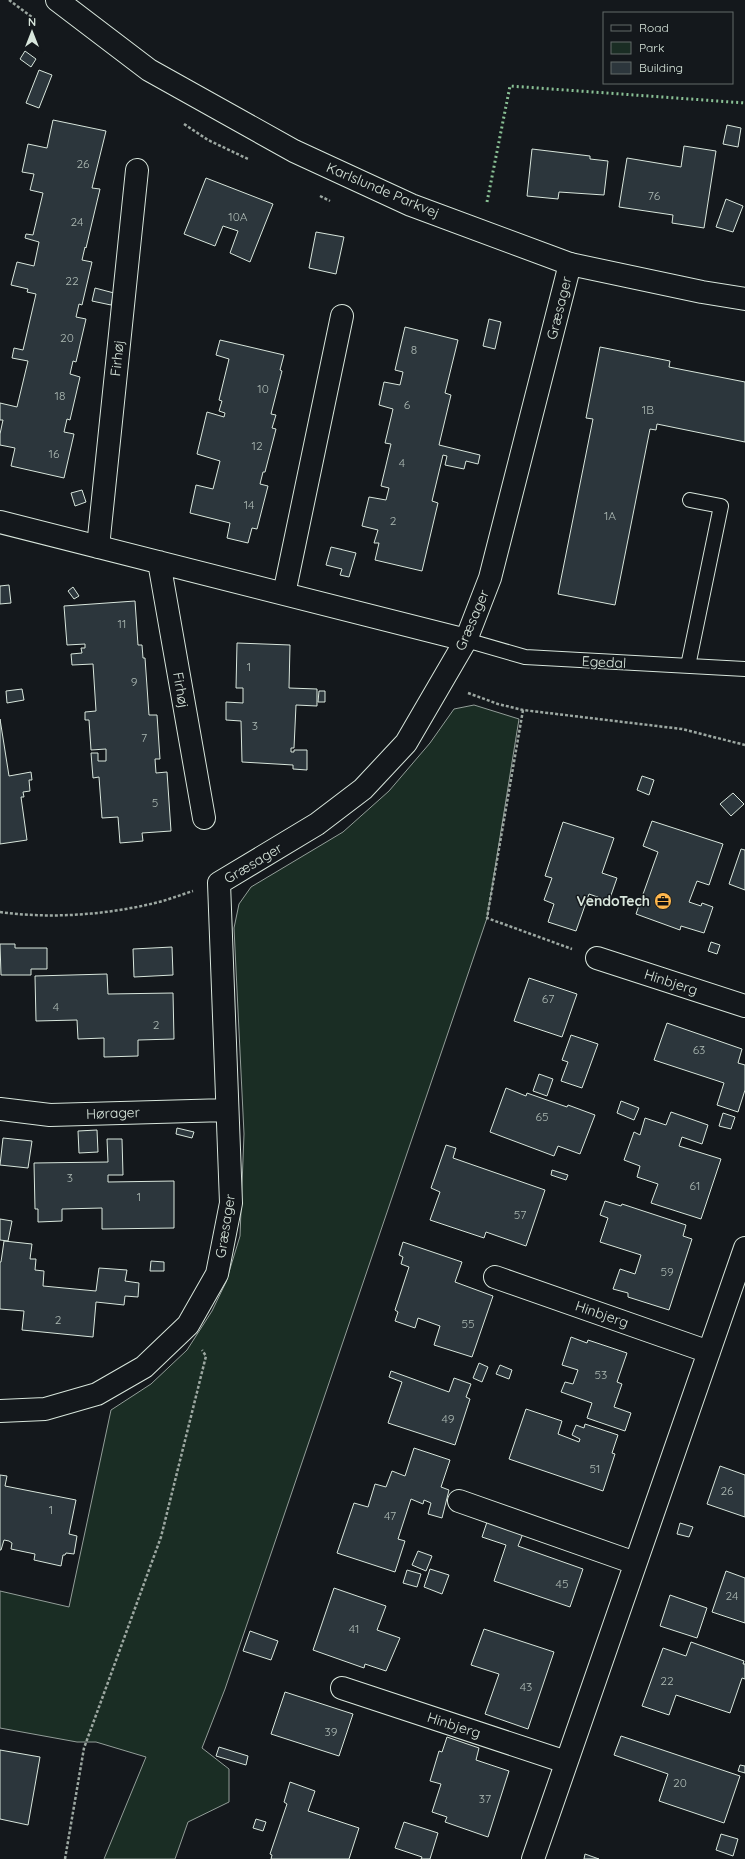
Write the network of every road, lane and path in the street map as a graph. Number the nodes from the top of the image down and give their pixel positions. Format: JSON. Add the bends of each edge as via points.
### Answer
{"nodes":[{"id":1,"x":57,"y":0,"type":"edge"},
{"id":2,"x":137,"y":170,"type":"dead end"},
{"id":3,"x":570,"y":264,"type":"junction"},
{"id":4,"x":745,"y":299,"type":"edge"},
{"id":5,"x":342,"y":316,"type":"dead end"},
{"id":6,"x":690,"y":500,"type":"dead end"},
{"id":7,"x":0,"y":522,"type":"edge"},
{"id":8,"x":98,"y":547,"type":"junction"},
{"id":9,"x":159,"y":562,"type":"junction"},
{"id":10,"x":284,"y":594,"type":"junction"},
{"id":11,"x":466,"y":640,"type":"junction"},
{"id":12,"x":688,"y":666,"type":"junction"},
{"id":13,"x":745,"y":669,"type":"edge"},
{"id":14,"x":442,"y":682,"type":"junction"},
{"id":15,"x":522,"y":710,"type":"junction"},
{"id":16,"x":745,"y":745,"type":"edge"},
{"id":17,"x":204,"y":818,"type":"dead end"},
{"id":18,"x":219,"y":883,"type":"junction"},
{"id":19,"x":0,"y":912,"type":"edge"},
{"id":20,"x":597,"y":958,"type":"joint"},
{"id":21,"x":745,"y":1006,"type":"edge"},
{"id":22,"x":0,"y":1109,"type":"edge"},
{"id":23,"x":227,"y":1110,"type":"junction"},
{"id":24,"x":745,"y":1248,"type":"edge"},
{"id":25,"x":495,"y":1277,"type":"dead end"},
{"id":26,"x":188,"y":1325,"type":"junction"},
{"id":27,"x":709,"y":1352,"type":"junction"},
{"id":28,"x":0,"y":1411,"type":"edge"},
{"id":29,"x":459,"y":1502,"type":"dead end"},
{"id":30,"x":635,"y":1563,"type":"junction"},
{"id":31,"x":342,"y":1688,"type":"dead end"},
{"id":32,"x":566,"y":1762,"type":"junction"},
{"id":33,"x":65,"y":1859,"type":"edge"},
{"id":34,"x":533,"y":1859,"type":"edge"}],
"edges":[{"from":1,"to":3,"type":"street","name":"Karlslunde Parkvej","via":[[149,70],[294,151],[411,204]]},
{"from":2,"to":8,"type":"street","name":"Firhøj"},
{"from":3,"to":4,"type":"street","name":"Karlslunde Parkvej"},
{"from":3,"to":11,"type":"street","name":"Græsager","via":[[490,578]]},
{"from":5,"to":10,"type":"street"},
{"from":6,"to":12,"type":"lane","via":[[721,506]]},
{"from":7,"to":8,"type":"street"},
{"from":8,"to":9,"type":"street"},
{"from":9,"to":10,"type":"street"},
{"from":9,"to":17,"type":"street","name":"Firhøj"},
{"from":10,"to":11,"type":"street"},
{"from":11,"to":12,"type":"lane","name":"Egedal","via":[[525,657]]},
{"from":11,"to":14,"type":"street","name":"Græsager"},
{"from":12,"to":13,"type":"lane","name":"Egedal"},
{"from":14,"to":15,"type":"path","via":[[498,704]]},
{"from":14,"to":18,"type":"street","name":"Græsager","via":[[406,743],[362,789],[317,824]]},
{"from":15,"to":16,"type":"path","via":[[682,729]]},
{"from":15,"to":20,"type":"path","via":[[487,918]]},
{"from":18,"to":19,"type":"path","via":[[155,903],[89,913],[22,915]]},
{"from":18,"to":23,"type":"street","name":"Græsager"},
{"from":20,"to":21,"type":"street","name":"Hinbjerg"},
{"from":22,"to":23,"type":"street","name":"Hørager","via":[[50,1115]]},
{"from":23,"to":26,"type":"street","name":"Græsager","via":[[232,1203],[217,1274]]},
{"from":24,"to":27,"type":"street"},
{"from":25,"to":27,"type":"street","name":"Hinbjerg"},
{"from":26,"to":28,"type":"street","name":"Græsager","via":[[144,1367],[97,1394],[45,1409]]},
{"from":26,"to":33,"type":"path","via":[[206,1356],[161,1537],[84,1748]]},
{"from":27,"to":30,"type":"street"},
{"from":29,"to":30,"type":"street"},
{"from":30,"to":32,"type":"street"},
{"from":31,"to":32,"type":"street","name":"Hinbjerg"},
{"from":32,"to":34,"type":"street"}]}
